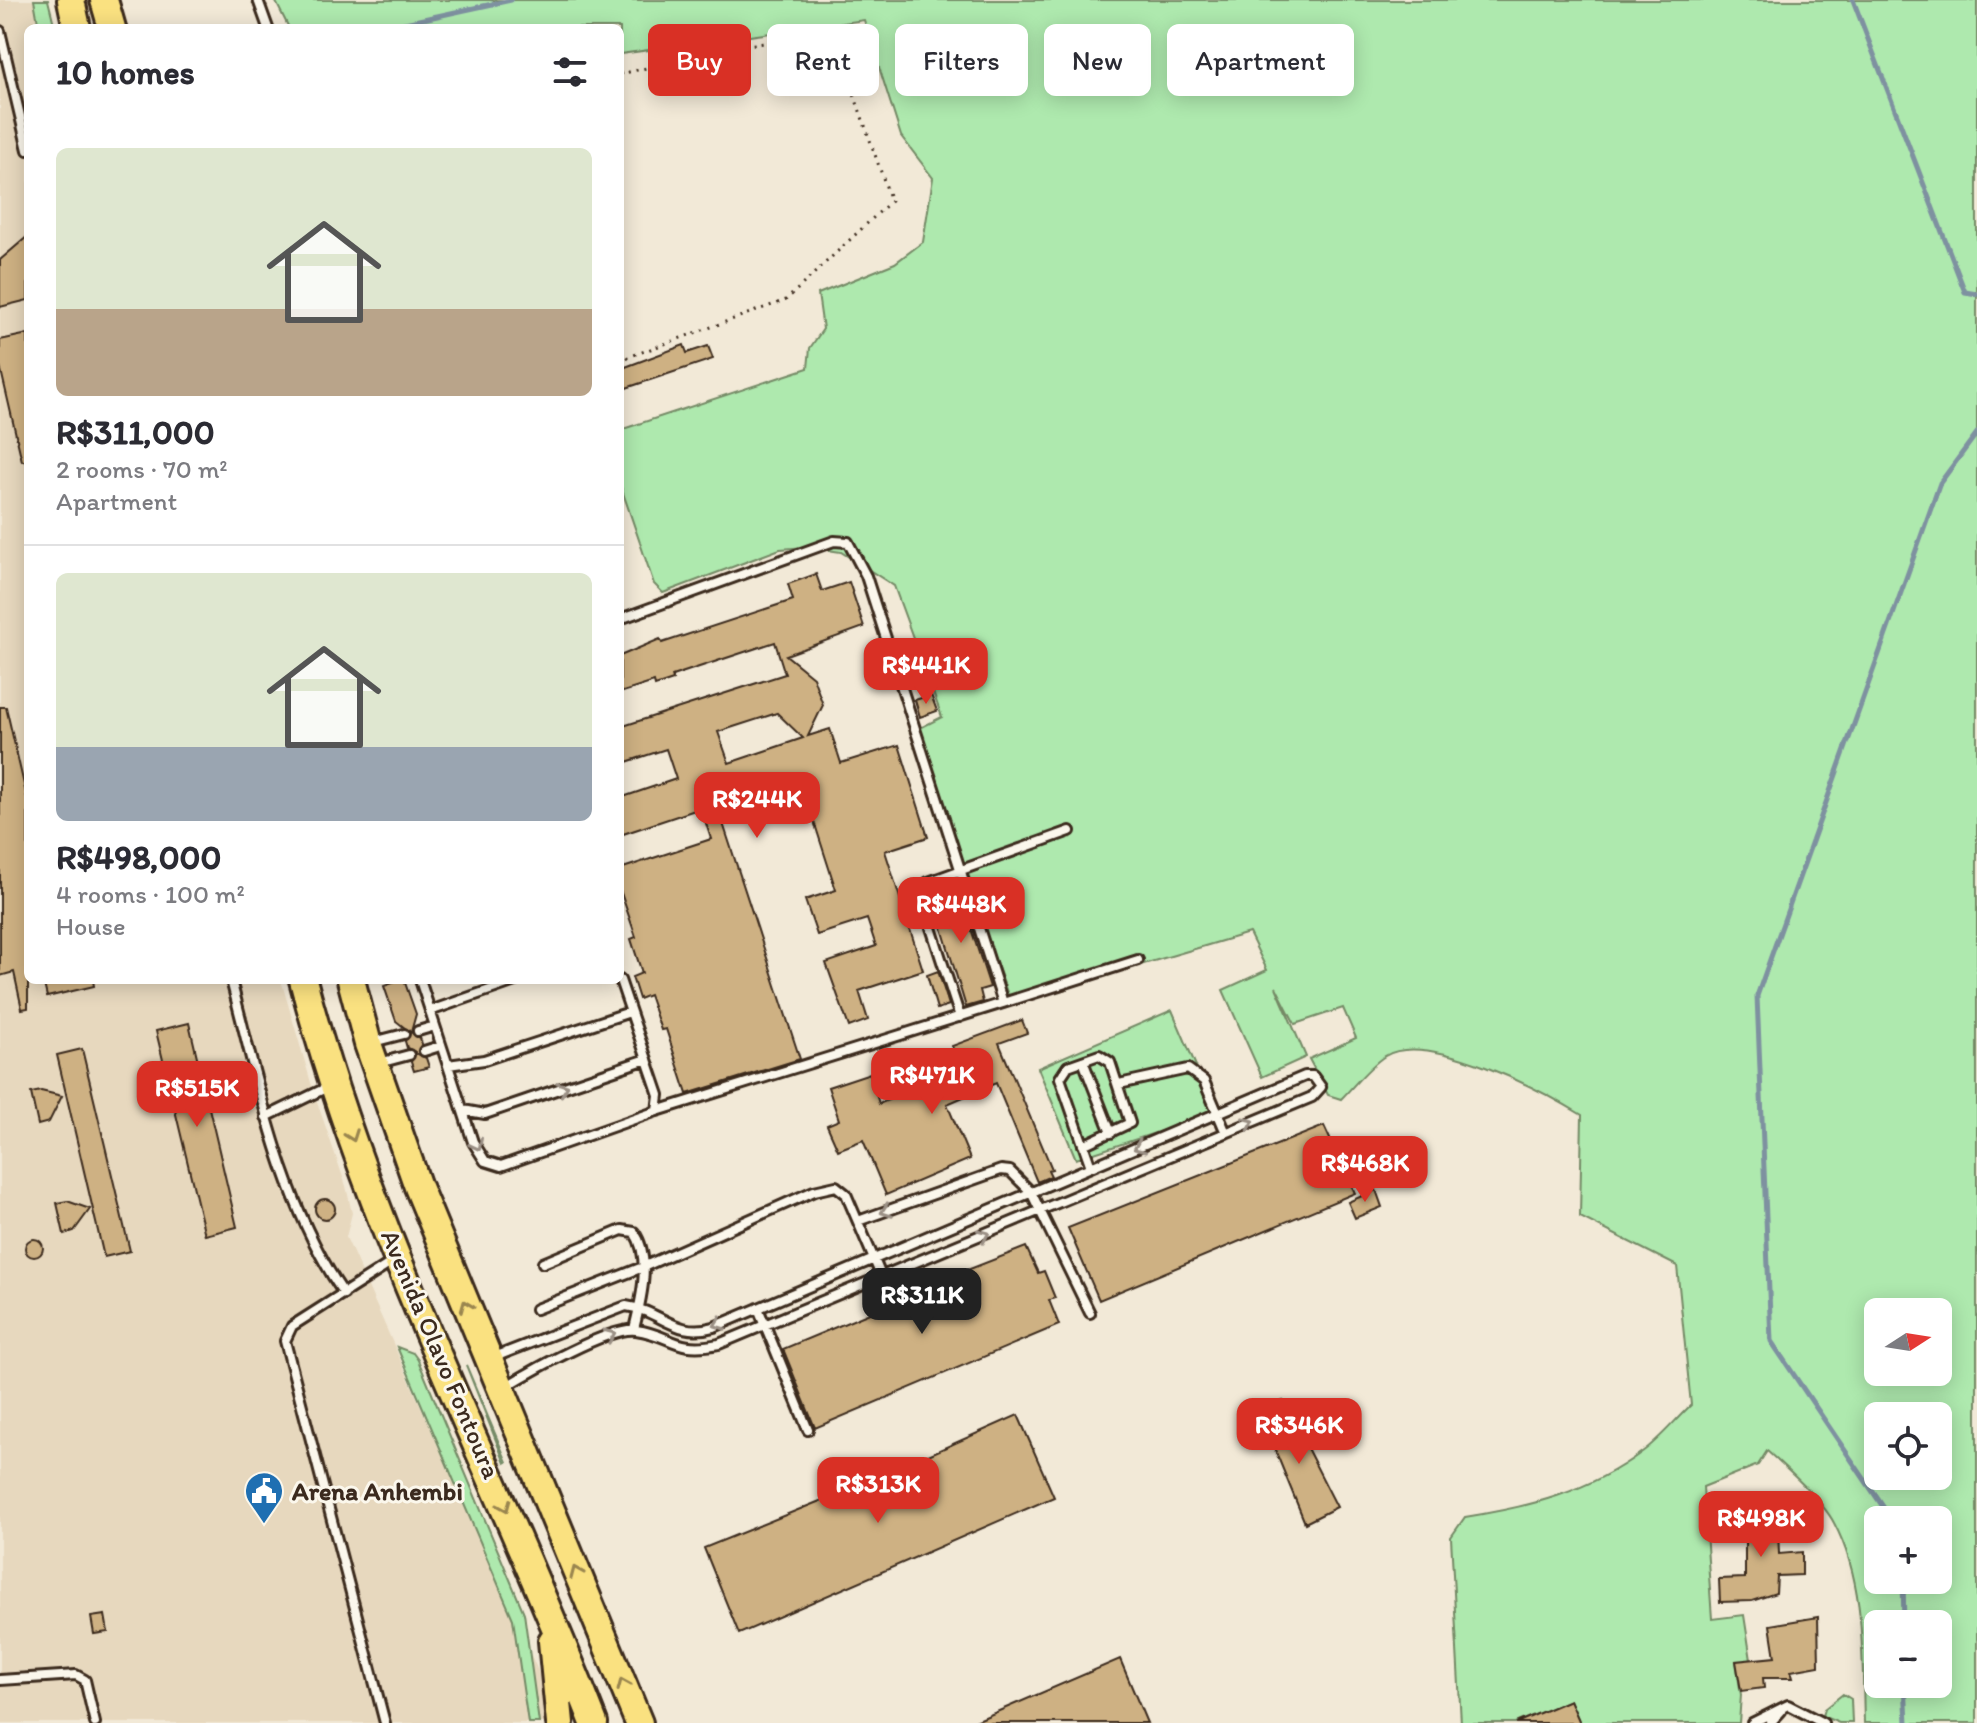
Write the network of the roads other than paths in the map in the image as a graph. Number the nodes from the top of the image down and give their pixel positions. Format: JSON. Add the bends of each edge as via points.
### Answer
{"nodes":[{"id":1,"x":71,"y":0,"type":"edge"},
{"id":2,"x":86,"y":0,"type":"edge"},
{"id":3,"x":104,"y":0,"type":"edge"},
{"id":4,"x":116,"y":0,"type":"edge"},
{"id":5,"x":258,"y":0,"type":"edge"},
{"id":6,"x":76,"y":24,"type":"edge"},
{"id":7,"x":78,"y":24,"type":"edge"},
{"id":8,"x":111,"y":24,"type":"edge"},
{"id":9,"x":121,"y":24,"type":"edge"},
{"id":10,"x":267,"y":24,"type":"edge"},
{"id":11,"x":0,"y":31,"type":"edge"},
{"id":12,"x":24,"y":133,"type":"edge"},
{"id":13,"x":624,"y":618,"type":"edge"},
{"id":14,"x":1070,"y":831,"type":"dead end"},
{"id":15,"x":960,"y":868,"type":"junction"},
{"id":16,"x":1138,"y":960,"type":"dead end"},
{"id":17,"x":232,"y":984,"type":"edge"},
{"id":18,"x":304,"y":984,"type":"edge"},
{"id":19,"x":352,"y":984,"type":"edge"},
{"id":20,"x":421,"y":984,"type":"edge"},
{"id":21,"x":507,"y":984,"type":"edge"},
{"id":22,"x":621,"y":984,"type":"edge"},
{"id":23,"x":1003,"y":1003,"type":"junction"},
{"id":24,"x":311,"y":1009,"type":"junction"},
{"id":25,"x":430,"y":1011,"type":"junction"},
{"id":26,"x":630,"y":1012,"type":"junction"},
{"id":27,"x":960,"y":1017,"type":"junction"},
{"id":28,"x":435,"y":1026,"type":"junction"},
{"id":29,"x":418,"y":1031,"type":"dead end"},
{"id":30,"x":404,"y":1034,"type":"dead end"},
{"id":31,"x":440,"y":1046,"type":"junction"},
{"id":32,"x":424,"y":1051,"type":"dead end"},
{"id":33,"x":371,"y":1054,"type":"junction"},
{"id":34,"x":409,"y":1055,"type":"dead end"},
{"id":35,"x":647,"y":1059,"type":"junction"},
{"id":36,"x":1083,"y":1061,"type":"junction"},
{"id":37,"x":448,"y":1065,"type":"junction"},
{"id":38,"x":334,"y":1084,"type":"junction"},
{"id":39,"x":1119,"y":1084,"type":"junction"},
{"id":40,"x":463,"y":1110,"type":"junction"},
{"id":41,"x":657,"y":1111,"type":"junction"},
{"id":42,"x":1220,"y":1114,"type":"junction"},
{"id":43,"x":266,"y":1117,"type":"junction"},
{"id":44,"x":1111,"y":1133,"type":"junction"},
{"id":45,"x":1226,"y":1133,"type":"junction"},
{"id":46,"x":1083,"y":1145,"type":"junction"},
{"id":47,"x":1091,"y":1167,"type":"junction"},
{"id":48,"x":1031,"y":1192,"type":"junction"},
{"id":49,"x":1041,"y":1211,"type":"junction"},
{"id":50,"x":858,"y":1221,"type":"junction"},
{"id":51,"x":398,"y":1258,"type":"junction"},
{"id":52,"x":874,"y":1258,"type":"junction"},
{"id":53,"x":543,"y":1263,"type":"dead end"},
{"id":54,"x":643,"y":1267,"type":"junction"},
{"id":55,"x":882,"y":1278,"type":"junction"},
{"id":56,"x":813,"y":1284,"type":"junction"},
{"id":57,"x":344,"y":1294,"type":"junction"},
{"id":58,"x":820,"y":1303,"type":"junction"},
{"id":59,"x":639,"y":1308,"type":"junction"},
{"id":60,"x":758,"y":1308,"type":"junction"},
{"id":61,"x":536,"y":1309,"type":"dead end"},
{"id":62,"x":1090,"y":1313,"type":"dead end"},
{"id":63,"x":765,"y":1326,"type":"junction"},
{"id":64,"x":634,"y":1329,"type":"junction"},
{"id":65,"x":487,"y":1359,"type":"junction"},
{"id":66,"x":500,"y":1390,"type":"junction"},
{"id":67,"x":808,"y":1430,"type":"dead end"},
{"id":68,"x":546,"y":1602,"type":"junction"},
{"id":69,"x":607,"y":1644,"type":"junction"},
{"id":70,"x":570,"y":1660,"type":"junction"},
{"id":71,"x":0,"y":1680,"type":"edge"},
{"id":72,"x":1788,"y":1705,"type":"junction"},
{"id":73,"x":95,"y":1723,"type":"edge"},
{"id":74,"x":385,"y":1723,"type":"edge"},
{"id":75,"x":560,"y":1723,"type":"edge"},
{"id":76,"x":594,"y":1723,"type":"edge"},
{"id":77,"x":639,"y":1723,"type":"edge"},
{"id":78,"x":1752,"y":1723,"type":"edge"},
{"id":79,"x":1770,"y":1723,"type":"edge"},
{"id":80,"x":1823,"y":1723,"type":"edge"}],
"edges":[{"from":1,"to":6,"type":"main road"},
{"from":2,"to":7,"type":"main road"},
{"from":3,"to":8,"type":"main road"},
{"from":4,"to":9,"type":"main road"},
{"from":5,"to":10,"type":"lane"},
{"from":11,"to":12,"type":"lane"},
{"from":13,"to":15,"type":"lane","via":[[834,541],[848,542],[866,576]]},
{"from":14,"to":15,"type":"lane"},
{"from":15,"to":23,"type":"lane"},
{"from":15,"to":27,"type":"lane","via":[[928,882],[923,892]]},
{"from":16,"to":23,"type":"lane"},
{"from":17,"to":43,"type":"lane"},
{"from":18,"to":24,"type":"main road","name":"Avenida Olavo Fontoura"},
{"from":19,"to":33,"type":"main road","name":"Avenida Olavo Fontoura"},
{"from":20,"to":25,"type":"lane"},
{"from":21,"to":25,"type":"lane"},
{"from":22,"to":26,"type":"lane"},
{"from":23,"to":27,"type":"lane"},
{"from":24,"to":33,"type":"main road","via":[[338,1042]]},
{"from":24,"to":38,"type":"main road","name":"Avenida Olavo Fontoura"},
{"from":25,"to":28,"type":"lane"},
{"from":26,"to":35,"type":"lane"},
{"from":26,"to":37,"type":"lane","via":[[484,1060]]},
{"from":27,"to":41,"type":"lane"},
{"from":28,"to":29,"type":"lane"},
{"from":28,"to":31,"type":"lane"},
{"from":30,"to":33,"type":"lane"},
{"from":31,"to":32,"type":"lane"},
{"from":31,"to":37,"type":"lane"},
{"from":33,"to":34,"type":"lane"},
{"from":65,"to":33,"type":"main road","name":"Avenida Olavo Fontoura","one_way":true},
{"from":40,"to":35,"type":"lane","one_way":true,"via":[[485,1114]]},
{"from":35,"to":41,"type":"lane","via":[[659,1095]]},
{"from":36,"to":39,"type":"lane","via":[[1106,1056]]},
{"from":36,"to":44,"type":"lane"},
{"from":36,"to":46,"type":"lane","via":[[1068,1066],[1060,1078]]},
{"from":37,"to":40,"type":"lane"},
{"from":38,"to":43,"type":"lane"},
{"from":38,"to":51,"type":"main road","name":"Avenida Olavo Fontoura","one_way":true},
{"from":39,"to":42,"type":"lane","via":[[1188,1069],[1204,1081]]},
{"from":39,"to":44,"type":"lane","via":[[1130,1123]]},
{"from":40,"to":41,"type":"lane","one_way":true,"via":[[485,1161],[501,1166]]},
{"from":42,"to":45,"type":"lane"},
{"from":45,"to":42,"type":"lane","one_way":true,"via":[[1312,1097],[1321,1087],[1313,1076],[1305,1076]]},
{"from":42,"to":47,"type":"lane","one_way":true},
{"from":43,"to":57,"type":"lane","via":[[312,1243]]},
{"from":44,"to":46,"type":"lane"},
{"from":45,"to":49,"type":"lane"},
{"from":46,"to":47,"type":"lane"},
{"from":47,"to":48,"type":"lane"},
{"from":48,"to":49,"type":"lane"},
{"from":48,"to":50,"type":"lane","one_way":true,"via":[[1017,1175],[1001,1170]]},
{"from":48,"to":52,"type":"lane"},
{"from":55,"to":49,"type":"lane","one_way":true},
{"from":49,"to":62,"type":"lane"},
{"from":50,"to":52,"type":"lane"},
{"from":50,"to":54,"type":"lane","via":[[846,1194],[836,1186],[824,1188]]},
{"from":51,"to":57,"type":"lane"},
{"from":51,"to":68,"type":"main road","name":"Avenida Olavo Fontoura","one_way":true},
{"from":52,"to":55,"type":"lane"},
{"from":52,"to":56,"type":"lane"},
{"from":53,"to":54,"type":"lane","via":[[622,1230],[634,1232],[640,1241]]},
{"from":54,"to":59,"type":"lane"},
{"from":54,"to":61,"type":"lane"},
{"from":55,"to":58,"type":"lane"},
{"from":56,"to":58,"type":"lane"},
{"from":56,"to":60,"type":"lane"},
{"from":57,"to":74,"type":"lane","via":[[292,1326],[285,1341]]},
{"from":58,"to":63,"type":"lane"},
{"from":60,"to":59,"type":"lane","one_way":true,"via":[[698,1331],[682,1330]]},
{"from":59,"to":64,"type":"lane"},
{"from":59,"to":65,"type":"lane","via":[[626,1306]]},
{"from":60,"to":63,"type":"lane"},
{"from":63,"to":64,"type":"lane","via":[[700,1348],[683,1348]]},
{"from":63,"to":67,"type":"lane"},
{"from":66,"to":64,"type":"lane","one_way":true,"via":[[539,1366]]},
{"from":65,"to":66,"type":"main road","name":"Avenida Olavo Fontoura"},
{"from":69,"to":66,"type":"main road","name":"Avenida Olavo Fontoura","one_way":true},
{"from":68,"to":70,"type":"main road","name":"Avenida Olavo Fontoura"},
{"from":68,"to":75,"type":"main road"},
{"from":69,"to":70,"type":"main road"},
{"from":77,"to":69,"type":"main road","name":"Avenida Olavo Fontoura","one_way":true},
{"from":70,"to":76,"type":"main road","name":"Avenida Olavo Fontoura"},
{"from":71,"to":73,"type":"lane","via":[[76,1675],[89,1688]]},
{"from":72,"to":78,"type":"lane"},
{"from":72,"to":79,"type":"lane"},
{"from":72,"to":80,"type":"lane"}]}
